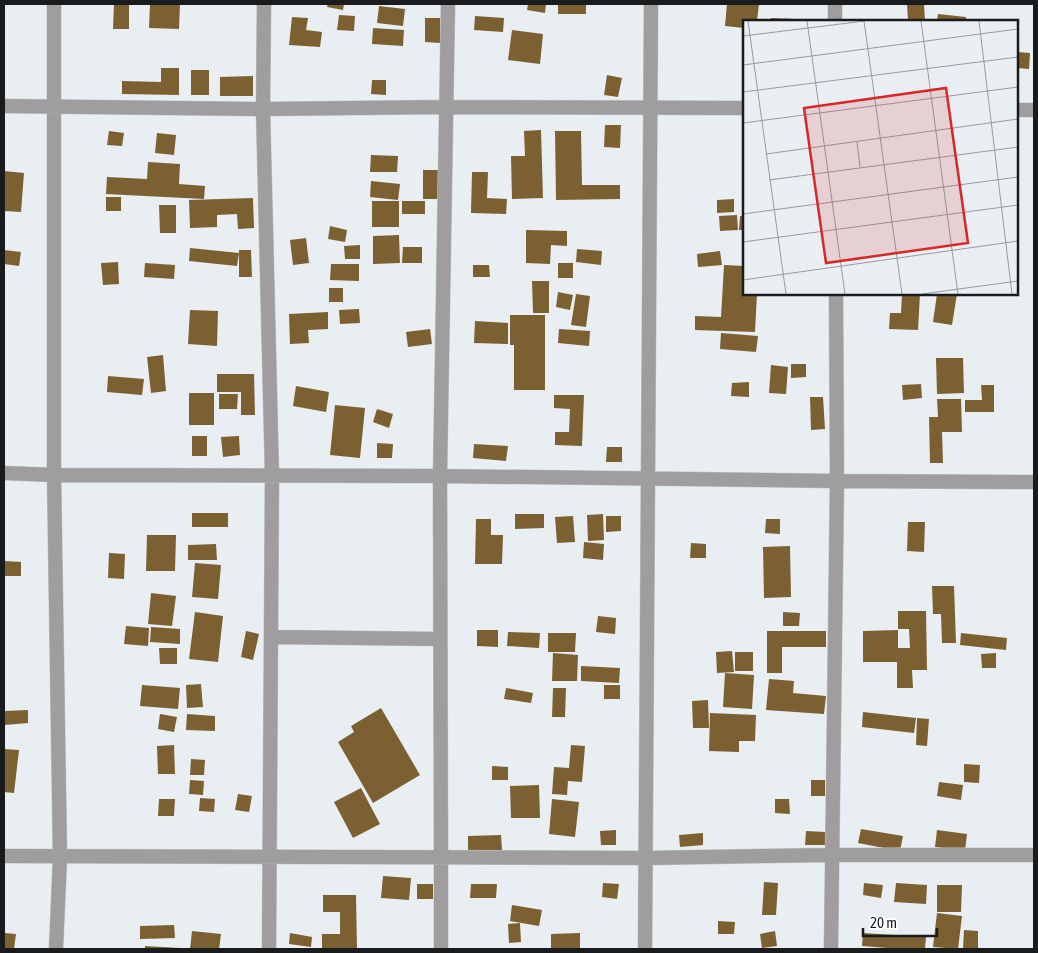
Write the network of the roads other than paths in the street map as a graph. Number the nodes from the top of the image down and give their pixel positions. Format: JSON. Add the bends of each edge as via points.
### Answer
{"nodes":[{"id":1,"x":54,"y":4,"type":"edge"},
{"id":2,"x":264,"y":4,"type":"edge"},
{"id":3,"x":448,"y":4,"type":"edge"},
{"id":4,"x":651,"y":4,"type":"edge"},
{"id":5,"x":836,"y":4,"type":"edge"},
{"id":6,"x":835,"y":20,"type":"edge"},
{"id":7,"x":4,"y":106,"type":"edge"},
{"id":8,"x":54,"y":107,"type":"junction"},
{"id":9,"x":446,"y":107,"type":"junction"},
{"id":10,"x":650,"y":108,"type":"junction"},
{"id":11,"x":743,"y":108,"type":"edge"},
{"id":12,"x":263,"y":109,"type":"junction"},
{"id":13,"x":1018,"y":110,"type":"edge"},
{"id":14,"x":1034,"y":110,"type":"edge"},
{"id":15,"x":836,"y":295,"type":"edge"},
{"id":16,"x":4,"y":473,"type":"edge"},
{"id":17,"x":54,"y":475,"type":"junction"},
{"id":18,"x":272,"y":475,"type":"junction"},
{"id":19,"x":440,"y":476,"type":"junction"},
{"id":20,"x":648,"y":478,"type":"junction"},
{"id":21,"x":836,"y":481,"type":"junction"},
{"id":22,"x":1034,"y":482,"type":"edge"},
{"id":23,"x":272,"y":637,"type":"junction"},
{"id":24,"x":440,"y":638,"type":"junction"},
{"id":25,"x":831,"y":855,"type":"junction"},
{"id":26,"x":1034,"y":855,"type":"edge"},
{"id":27,"x":4,"y":856,"type":"edge"},
{"id":28,"x":60,"y":857,"type":"junction"},
{"id":29,"x":270,"y":857,"type":"junction"},
{"id":30,"x":442,"y":858,"type":"junction"},
{"id":31,"x":645,"y":858,"type":"junction"},
{"id":32,"x":56,"y":949,"type":"edge"},
{"id":33,"x":269,"y":949,"type":"edge"},
{"id":34,"x":441,"y":949,"type":"edge"},
{"id":35,"x":645,"y":949,"type":"edge"},
{"id":36,"x":831,"y":949,"type":"edge"}],
"edges":[{"from":1,"to":8,"type":"street"},
{"from":2,"to":12,"type":"street"},
{"from":3,"to":9,"type":"street"},
{"from":4,"to":10,"type":"street"},
{"from":5,"to":6,"type":"street"},
{"from":7,"to":8,"type":"street"},
{"from":8,"to":12,"type":"street"},
{"from":8,"to":17,"type":"street"},
{"from":9,"to":10,"type":"street"},
{"from":9,"to":12,"type":"street"},
{"from":9,"to":19,"type":"street"},
{"from":10,"to":11,"type":"street"},
{"from":10,"to":20,"type":"street"},
{"from":12,"to":18,"type":"street"},
{"from":13,"to":14,"type":"street"},
{"from":15,"to":21,"type":"street"},
{"from":16,"to":17,"type":"street"},
{"from":17,"to":18,"type":"street"},
{"from":17,"to":28,"type":"street"},
{"from":18,"to":19,"type":"street"},
{"from":18,"to":23,"type":"street"},
{"from":19,"to":20,"type":"street"},
{"from":19,"to":24,"type":"street"},
{"from":20,"to":21,"type":"street"},
{"from":20,"to":31,"type":"street"},
{"from":21,"to":22,"type":"street"},
{"from":21,"to":25,"type":"street"},
{"from":23,"to":24,"type":"street"},
{"from":23,"to":29,"type":"street"},
{"from":24,"to":30,"type":"street"},
{"from":25,"to":26,"type":"street"},
{"from":25,"to":31,"type":"street"},
{"from":25,"to":36,"type":"street"},
{"from":27,"to":28,"type":"street"},
{"from":28,"to":29,"type":"street"},
{"from":28,"to":32,"type":"street"},
{"from":29,"to":30,"type":"street"},
{"from":29,"to":33,"type":"street"},
{"from":30,"to":31,"type":"street"},
{"from":30,"to":34,"type":"street"},
{"from":31,"to":35,"type":"street"}]}
